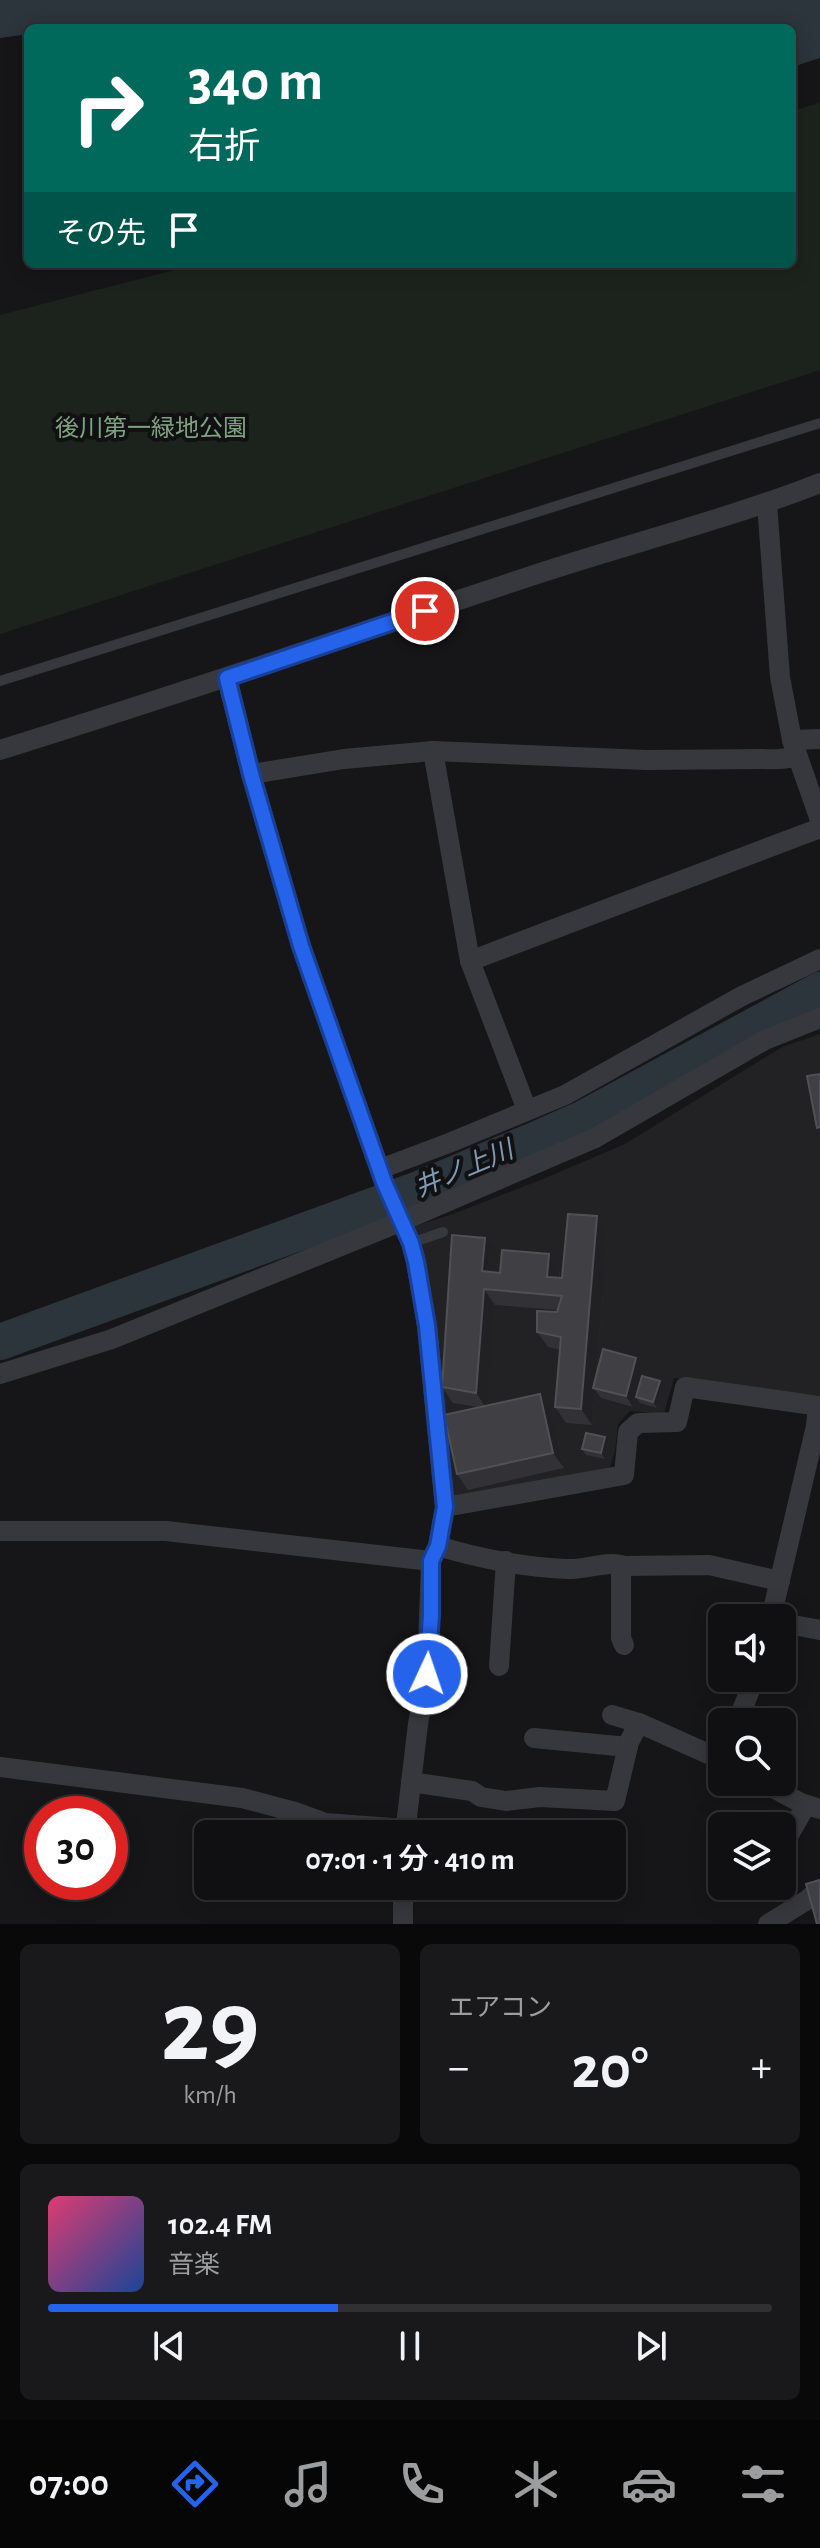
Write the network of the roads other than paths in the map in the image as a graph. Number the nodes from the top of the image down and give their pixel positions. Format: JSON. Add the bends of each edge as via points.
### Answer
{"nodes":[{"id":1,"x":820,"y":423,"type":"edge"},
{"id":2,"x":820,"y":483,"type":"edge"},
{"id":3,"x":767,"y":504,"type":"junction"},
{"id":4,"x":227,"y":678,"type":"junction"},
{"id":5,"x":0,"y":681,"type":"edge"},
{"id":6,"x":820,"y":739,"type":"edge"},
{"id":7,"x":795,"y":748,"type":"junction"},
{"id":8,"x":0,"y":750,"type":"edge"},
{"id":9,"x":433,"y":751,"type":"junction"},
{"id":10,"x":251,"y":774,"type":"junction"},
{"id":11,"x":820,"y":820,"type":"edge"},
{"id":12,"x":820,"y":828,"type":"edge"},
{"id":13,"x":820,"y":959,"type":"edge"},
{"id":14,"x":470,"y":961,"type":"junction"},
{"id":15,"x":820,"y":1018,"type":"edge"},
{"id":16,"x":527,"y":1110,"type":"junction"},
{"id":17,"x":382,"y":1175,"type":"junction"},
{"id":18,"x":399,"y":1219,"type":"junction"},
{"id":19,"x":443,"y":1232,"type":"dead end"},
{"id":20,"x":411,"y":1243,"type":"junction"},
{"id":21,"x":0,"y":1374,"type":"edge"},
{"id":22,"x":819,"y":1406,"type":"edge"},
{"id":23,"x":445,"y":1507,"type":"junction"},
{"id":24,"x":0,"y":1531,"type":"edge"},
{"id":25,"x":434,"y":1554,"type":"junction"},
{"id":26,"x":506,"y":1561,"type":"junction"},
{"id":27,"x":621,"y":1565,"type":"junction"},
{"id":28,"x":780,"y":1581,"type":"junction"},
{"id":29,"x":774,"y":1604,"type":"edge"},
{"id":30,"x":796,"y":1626,"type":"edge"},
{"id":31,"x":820,"y":1630,"type":"edge"},
{"id":32,"x":624,"y":1645,"type":"dead end"},
{"id":33,"x":499,"y":1666,"type":"dead end"},
{"id":34,"x":612,"y":1715,"type":"dead end"},
{"id":35,"x":639,"y":1723,"type":"junction"},
{"id":36,"x":534,"y":1738,"type":"dead end"},
{"id":37,"x":628,"y":1747,"type":"junction"},
{"id":38,"x":708,"y":1753,"type":"edge"},
{"id":39,"x":0,"y":1767,"type":"edge"},
{"id":40,"x":411,"y":1782,"type":"junction"},
{"id":41,"x":791,"y":1796,"type":"edge"},
{"id":42,"x":813,"y":1807,"type":"edge"},
{"id":43,"x":315,"y":1820,"type":"edge"},
{"id":44,"x":406,"y":1820,"type":"edge"},
{"id":45,"x":796,"y":1829,"type":"edge"},
{"id":46,"x":820,"y":1889,"type":"edge"},
{"id":47,"x":403,"y":1900,"type":"edge"},
{"id":48,"x":403,"y":1924,"type":"edge"},
{"id":49,"x":768,"y":1924,"type":"edge"}],
"edges":[{"from":1,"to":5,"type":"lane"},
{"from":2,"to":3,"type":"street"},
{"from":3,"to":4,"type":"street"},
{"from":3,"to":7,"type":"street","via":[[780,677]]},
{"from":4,"to":8,"type":"street"},
{"from":4,"to":10,"type":"street"},
{"from":6,"to":7,"type":"street"},
{"from":7,"to":9,"type":"street","via":[[780,759],[646,760]]},
{"from":7,"to":11,"type":"street"},
{"from":9,"to":10,"type":"street"},
{"from":9,"to":14,"type":"street"},
{"from":10,"to":17,"type":"street","via":[[301,946]]},
{"from":12,"to":14,"type":"street"},
{"from":13,"to":16,"type":"street","via":[[742,996],[565,1095]]},
{"from":14,"to":16,"type":"street"},
{"from":15,"to":18,"type":"street","via":[[765,1040],[595,1138]]},
{"from":16,"to":17,"type":"street"},
{"from":17,"to":18,"type":"street"},
{"from":18,"to":20,"type":"street"},
{"from":18,"to":21,"type":"street","via":[[112,1339]]},
{"from":19,"to":20,"type":"lane"},
{"from":20,"to":23,"type":"street","via":[[427,1326]]},
{"from":22,"to":23,"type":"street","via":[[685,1387],[677,1422],[638,1423],[628,1432],[624,1475]]},
{"from":22,"to":28,"type":"street"},
{"from":23,"to":25,"type":"street"},
{"from":24,"to":25,"type":"street","via":[[166,1531]]},
{"from":25,"to":26,"type":"street"},
{"from":25,"to":40,"type":"street","via":[[427,1674]]},
{"from":26,"to":27,"type":"street","via":[[570,1569]]},
{"from":26,"to":33,"type":"street"},
{"from":27,"to":28,"type":"street","via":[[709,1565]]},
{"from":27,"to":32,"type":"street"},
{"from":28,"to":29,"type":"street"},
{"from":30,"to":31,"type":"street"},
{"from":34,"to":35,"type":"street"},
{"from":35,"to":37,"type":"street"},
{"from":35,"to":38,"type":"street"},
{"from":36,"to":37,"type":"street"},
{"from":37,"to":40,"type":"street","via":[[615,1801],[506,1801]]},
{"from":39,"to":43,"type":"street","via":[[242,1798]]},
{"from":40,"to":44,"type":"street"},
{"from":41,"to":42,"type":"street"},
{"from":42,"to":45,"type":"street"},
{"from":46,"to":49,"type":"street"},
{"from":47,"to":48,"type":"street"}]}
